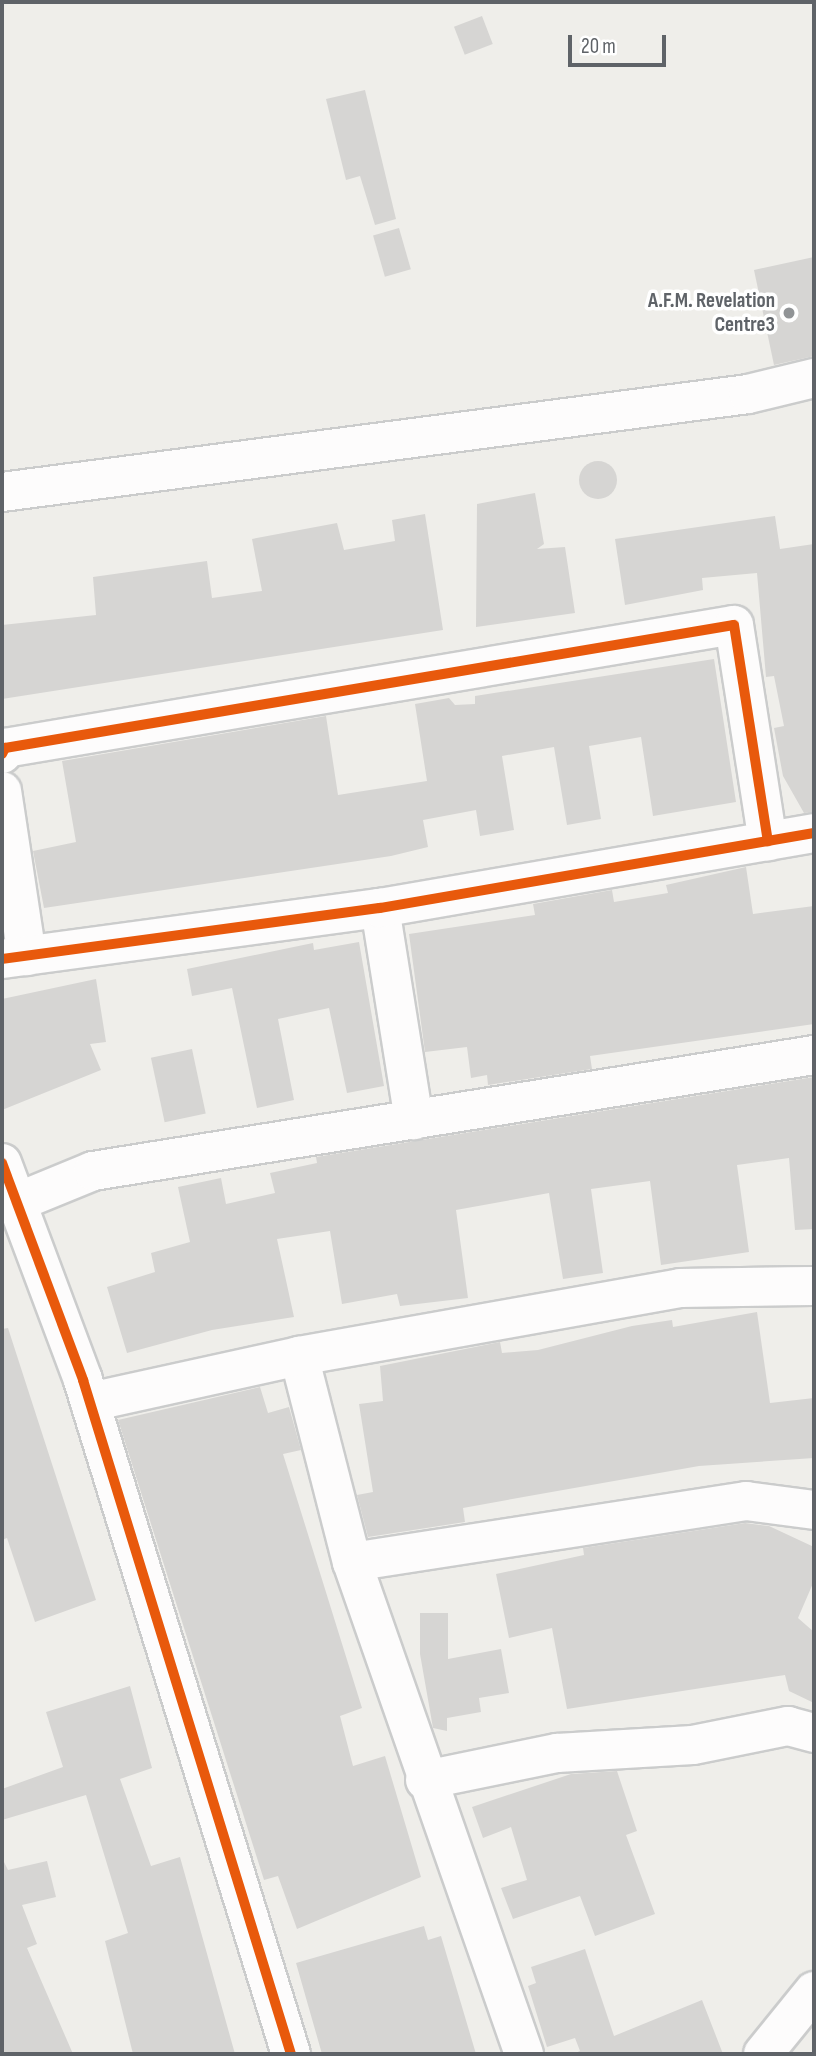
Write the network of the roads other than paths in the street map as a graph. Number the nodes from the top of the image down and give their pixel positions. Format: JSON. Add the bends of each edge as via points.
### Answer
{"nodes":[{"id":1,"x":814,"y":378,"type":"edge"},
{"id":2,"x":2,"y":492,"type":"edge"},
{"id":3,"x":2,"y":754,"type":"edge"},
{"id":4,"x":2,"y":791,"type":"edge"},
{"id":5,"x":814,"y":833,"type":"edge"},
{"id":6,"x":768,"y":841,"type":"junction"},
{"id":7,"x":380,"y":908,"type":"junction"},
{"id":8,"x":14,"y":957,"type":"edge"},
{"id":9,"x":814,"y":1055,"type":"edge"},
{"id":10,"x":414,"y":1120,"type":"junction"},
{"id":11,"x":2,"y":1163,"type":"edge"},
{"id":12,"x":15,"y":1203,"type":"junction"},
{"id":13,"x":814,"y":1286,"type":"edge"},
{"id":14,"x":299,"y":1356,"type":"junction"},
{"id":15,"x":90,"y":1402,"type":"junction"},
{"id":16,"x":814,"y":1510,"type":"edge"},
{"id":17,"x":352,"y":1562,"type":"junction"},
{"id":18,"x":814,"y":1733,"type":"edge"},
{"id":19,"x":425,"y":1780,"type":"junction"},
{"id":20,"x":814,"y":1991,"type":"edge"},
{"id":21,"x":291,"y":2054,"type":"edge"},
{"id":22,"x":524,"y":2054,"type":"edge"},
{"id":23,"x":763,"y":2054,"type":"edge"}],
"edges":[{"from":1,"to":2,"type":"street","via":[[748,394]]},
{"from":3,"to":6,"type":"street","via":[[5,748],[734,625]]},
{"from":4,"to":8,"type":"street"},
{"from":5,"to":6,"type":"street"},
{"from":6,"to":7,"type":"street"},
{"from":7,"to":8,"type":"street"},
{"from":7,"to":10,"type":"street"},
{"from":9,"to":10,"type":"street"},
{"from":10,"to":12,"type":"street","via":[[93,1171]]},
{"from":11,"to":12,"type":"street"},
{"from":12,"to":15,"type":"street"},
{"from":13,"to":14,"type":"street","via":[[680,1288]]},
{"from":14,"to":15,"type":"street"},
{"from":14,"to":17,"type":"street"},
{"from":15,"to":21,"type":"street"},
{"from":16,"to":17,"type":"street","via":[[747,1501],[718,1504]]},
{"from":17,"to":19,"type":"street"},
{"from":18,"to":19,"type":"street","via":[[788,1726],[692,1745],[557,1753]]},
{"from":19,"to":22,"type":"street"},
{"from":20,"to":23,"type":"street"}]}
